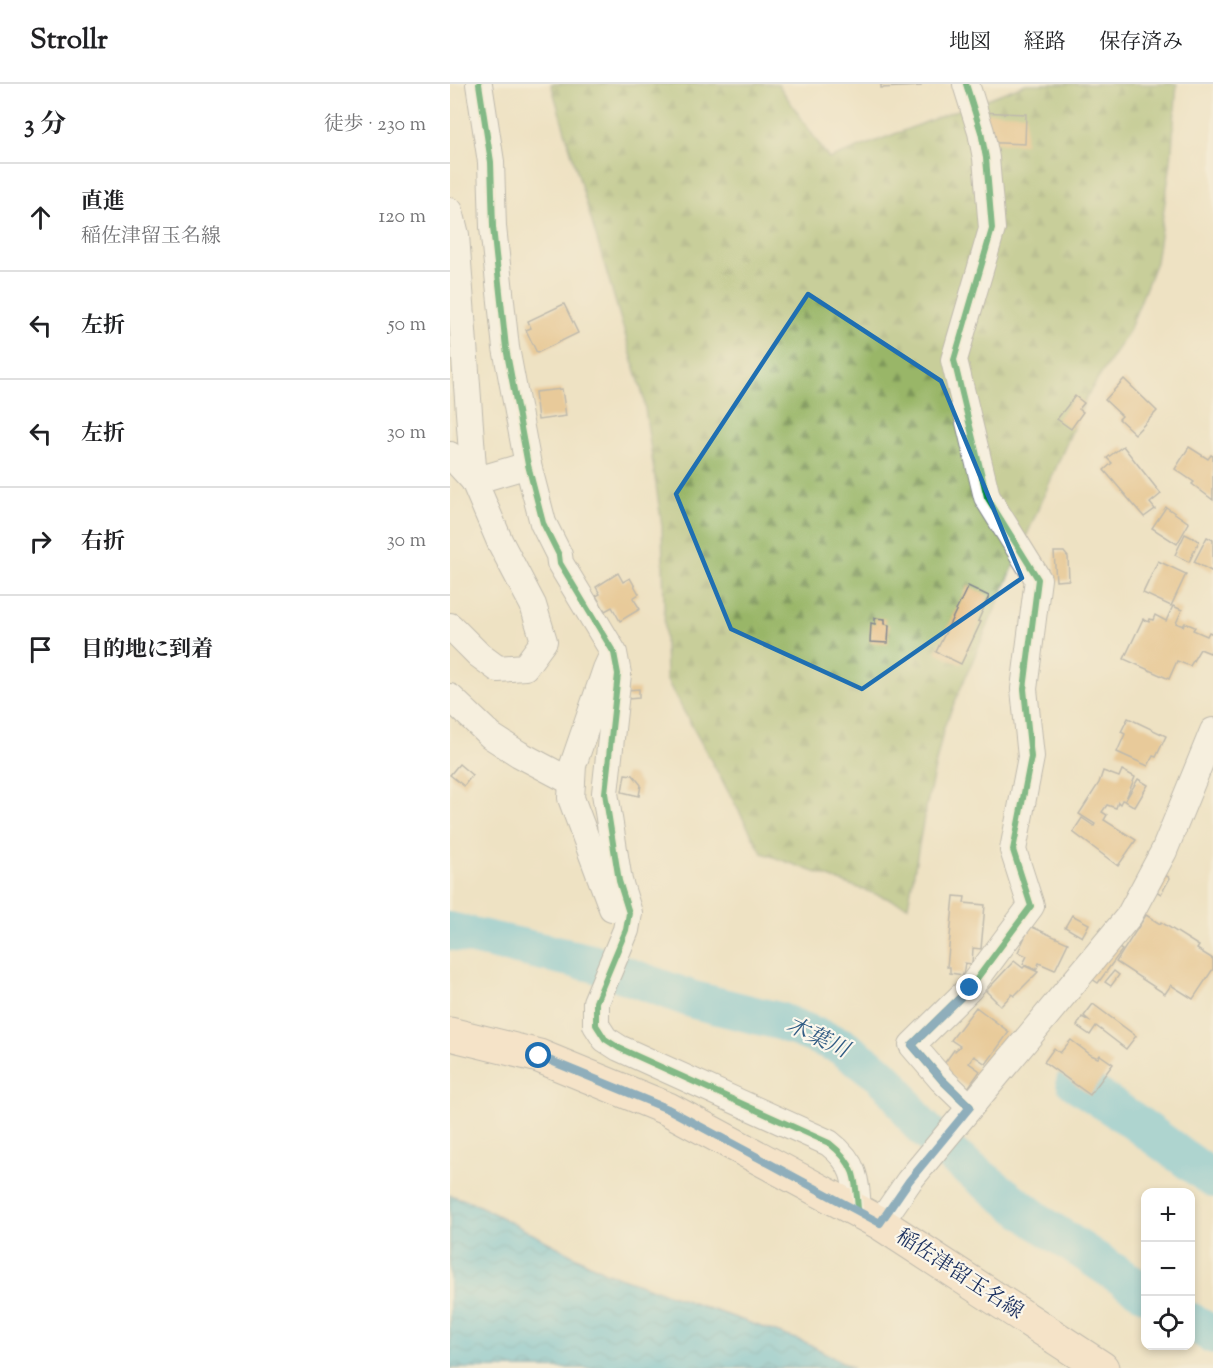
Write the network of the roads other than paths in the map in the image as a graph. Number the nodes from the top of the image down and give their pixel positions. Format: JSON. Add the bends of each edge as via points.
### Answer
{"nodes":[{"id":1,"x":479,"y":84,"type":"edge"},
{"id":2,"x":966,"y":84,"type":"edge"},
{"id":3,"x":450,"y":211,"type":"edge"},
{"id":4,"x":450,"y":455,"type":"edge"},
{"id":5,"x":528,"y":465,"type":"junction"},
{"id":6,"x":474,"y":480,"type":"junction"},
{"id":7,"x":450,"y":626,"type":"edge"},
{"id":8,"x":614,"y":653,"type":"junction"},
{"id":9,"x":450,"y":698,"type":"edge"},
{"id":10,"x":1213,"y":731,"type":"edge"},
{"id":11,"x":572,"y":782,"type":"junction"},
{"id":12,"x":627,"y":926,"type":"junction"},
{"id":13,"x":455,"y":1035,"type":"edge"},
{"id":14,"x":970,"y":1107,"type":"junction"},
{"id":15,"x":869,"y":1217,"type":"junction"},
{"id":16,"x":1102,"y":1368,"type":"edge"}],
"edges":[{"from":1,"to":5,"type":"street","via":[[491,162],[493,227],[506,348]]},
{"from":2,"to":14,"type":"street","via":[[986,158],[992,229],[954,360],[987,497],[1038,579],[1024,689],[1031,757],[1013,850],[1031,906],[970,988],[912,1045]]},
{"from":3,"to":6,"type":"street","via":[[456,235]]},
{"from":4,"to":6,"type":"street"},
{"from":5,"to":6,"type":"street"},
{"from":5,"to":8,"type":"street","via":[[543,523],[560,563]]},
{"from":6,"to":7,"type":"street","via":[[533,605],[544,641],[525,667],[498,669]]},
{"from":8,"to":11,"type":"street","via":[[573,765]]},
{"from":8,"to":12,"type":"street","via":[[618,674],[605,793],[619,881],[629,913]]},
{"from":9,"to":11,"type":"street","via":[[491,736]]},
{"from":10,"to":14,"type":"street","via":[[1164,850],[1129,916]]},
{"from":11,"to":12,"type":"street","via":[[571,798],[615,916]]},
{"from":12,"to":15,"type":"street","via":[[596,1002],[596,1025],[605,1039],[829,1143],[842,1153],[855,1177]]},
{"from":13,"to":15,"type":"main road","name":"稲佐津留玉名線","via":[[539,1056],[668,1109]]},
{"from":14,"to":15,"type":"street","via":[[909,1181]]},
{"from":15,"to":16,"type":"main road","name":"稲佐津留玉名線"}]}
